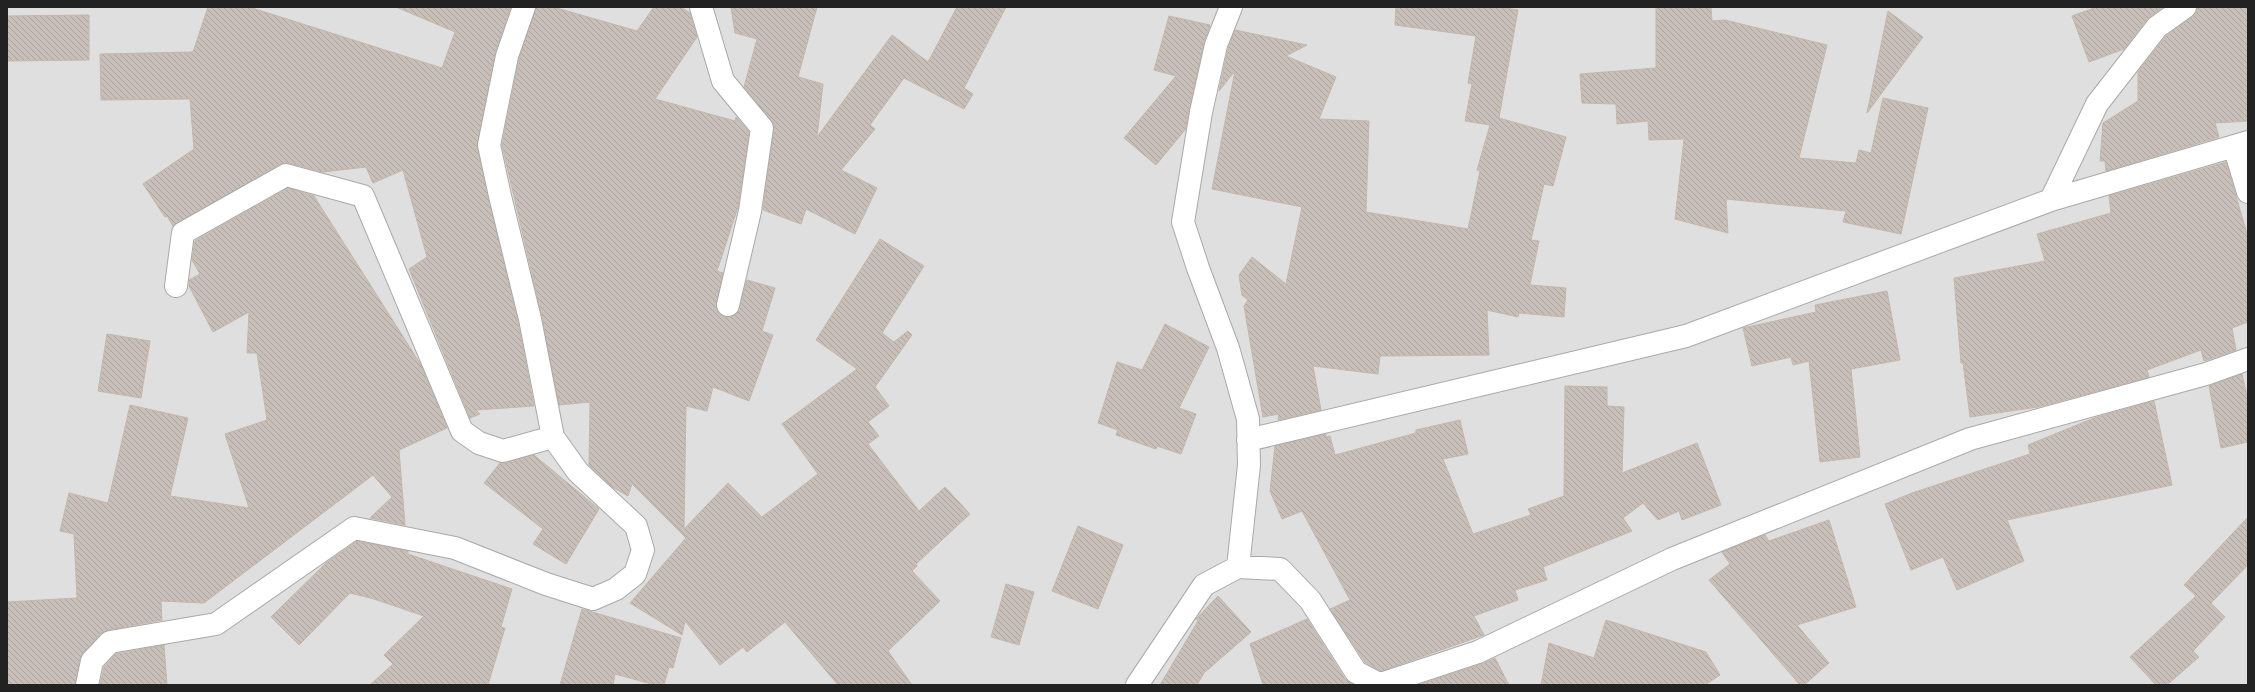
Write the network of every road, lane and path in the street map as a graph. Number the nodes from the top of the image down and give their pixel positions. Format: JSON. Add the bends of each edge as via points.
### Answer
{"nodes":[{"id":1,"x":524,"y":7,"type":"edge"},
{"id":2,"x":701,"y":7,"type":"edge"},
{"id":3,"x":1231,"y":7,"type":"edge"},
{"id":4,"x":2185,"y":7,"type":"edge"},
{"id":5,"x":2241,"y":144,"type":"edge"},
{"id":6,"x":2248,"y":192,"type":"edge"},
{"id":7,"x":2051,"y":200,"type":"junction"},
{"id":8,"x":176,"y":286,"type":"dead end"},
{"id":9,"x":728,"y":306,"type":"dead end"},
{"id":10,"x":2248,"y":359,"type":"edge"},
{"id":11,"x":553,"y":437,"type":"junction"},
{"id":12,"x":1248,"y":440,"type":"junction"},
{"id":13,"x":1238,"y":567,"type":"junction"},
{"id":14,"x":87,"y":685,"type":"edge"},
{"id":15,"x":1137,"y":685,"type":"edge"},
{"id":16,"x":1379,"y":685,"type":"edge"}],
"edges":[{"from":1,"to":11,"type":"street","via":[[507,56],[489,145],[530,319]]},
{"from":2,"to":9,"type":"street","via":[[723,81],[762,128],[750,211]]},
{"from":3,"to":12,"type":"street","via":[[1216,45],[1201,112],[1183,222],[1228,348],[1248,418]]},
{"from":4,"to":7,"type":"street","via":[[2157,27],[2098,104]]},
{"from":5,"to":6,"type":"street"},
{"from":5,"to":7,"type":"street"},
{"from":7,"to":12,"type":"street","via":[[1686,336]]},
{"from":8,"to":11,"type":"street","via":[[183,233],[286,175],[363,196],[462,431],[479,443],[503,451]]},
{"from":10,"to":16,"type":"street","via":[[2206,374],[1970,439],[1672,559],[1478,652]]},
{"from":11,"to":14,"type":"street","via":[[578,472],[636,526],[643,550],[635,574],[616,589],[593,599],[546,584],[455,548],[354,528],[216,624],[110,642],[92,661]]},
{"from":12,"to":13,"type":"street"},
{"from":13,"to":15,"type":"street","via":[[1204,585]]},
{"from":13,"to":16,"type":"street","via":[[1280,569],[1310,600],[1356,672]]}]}
